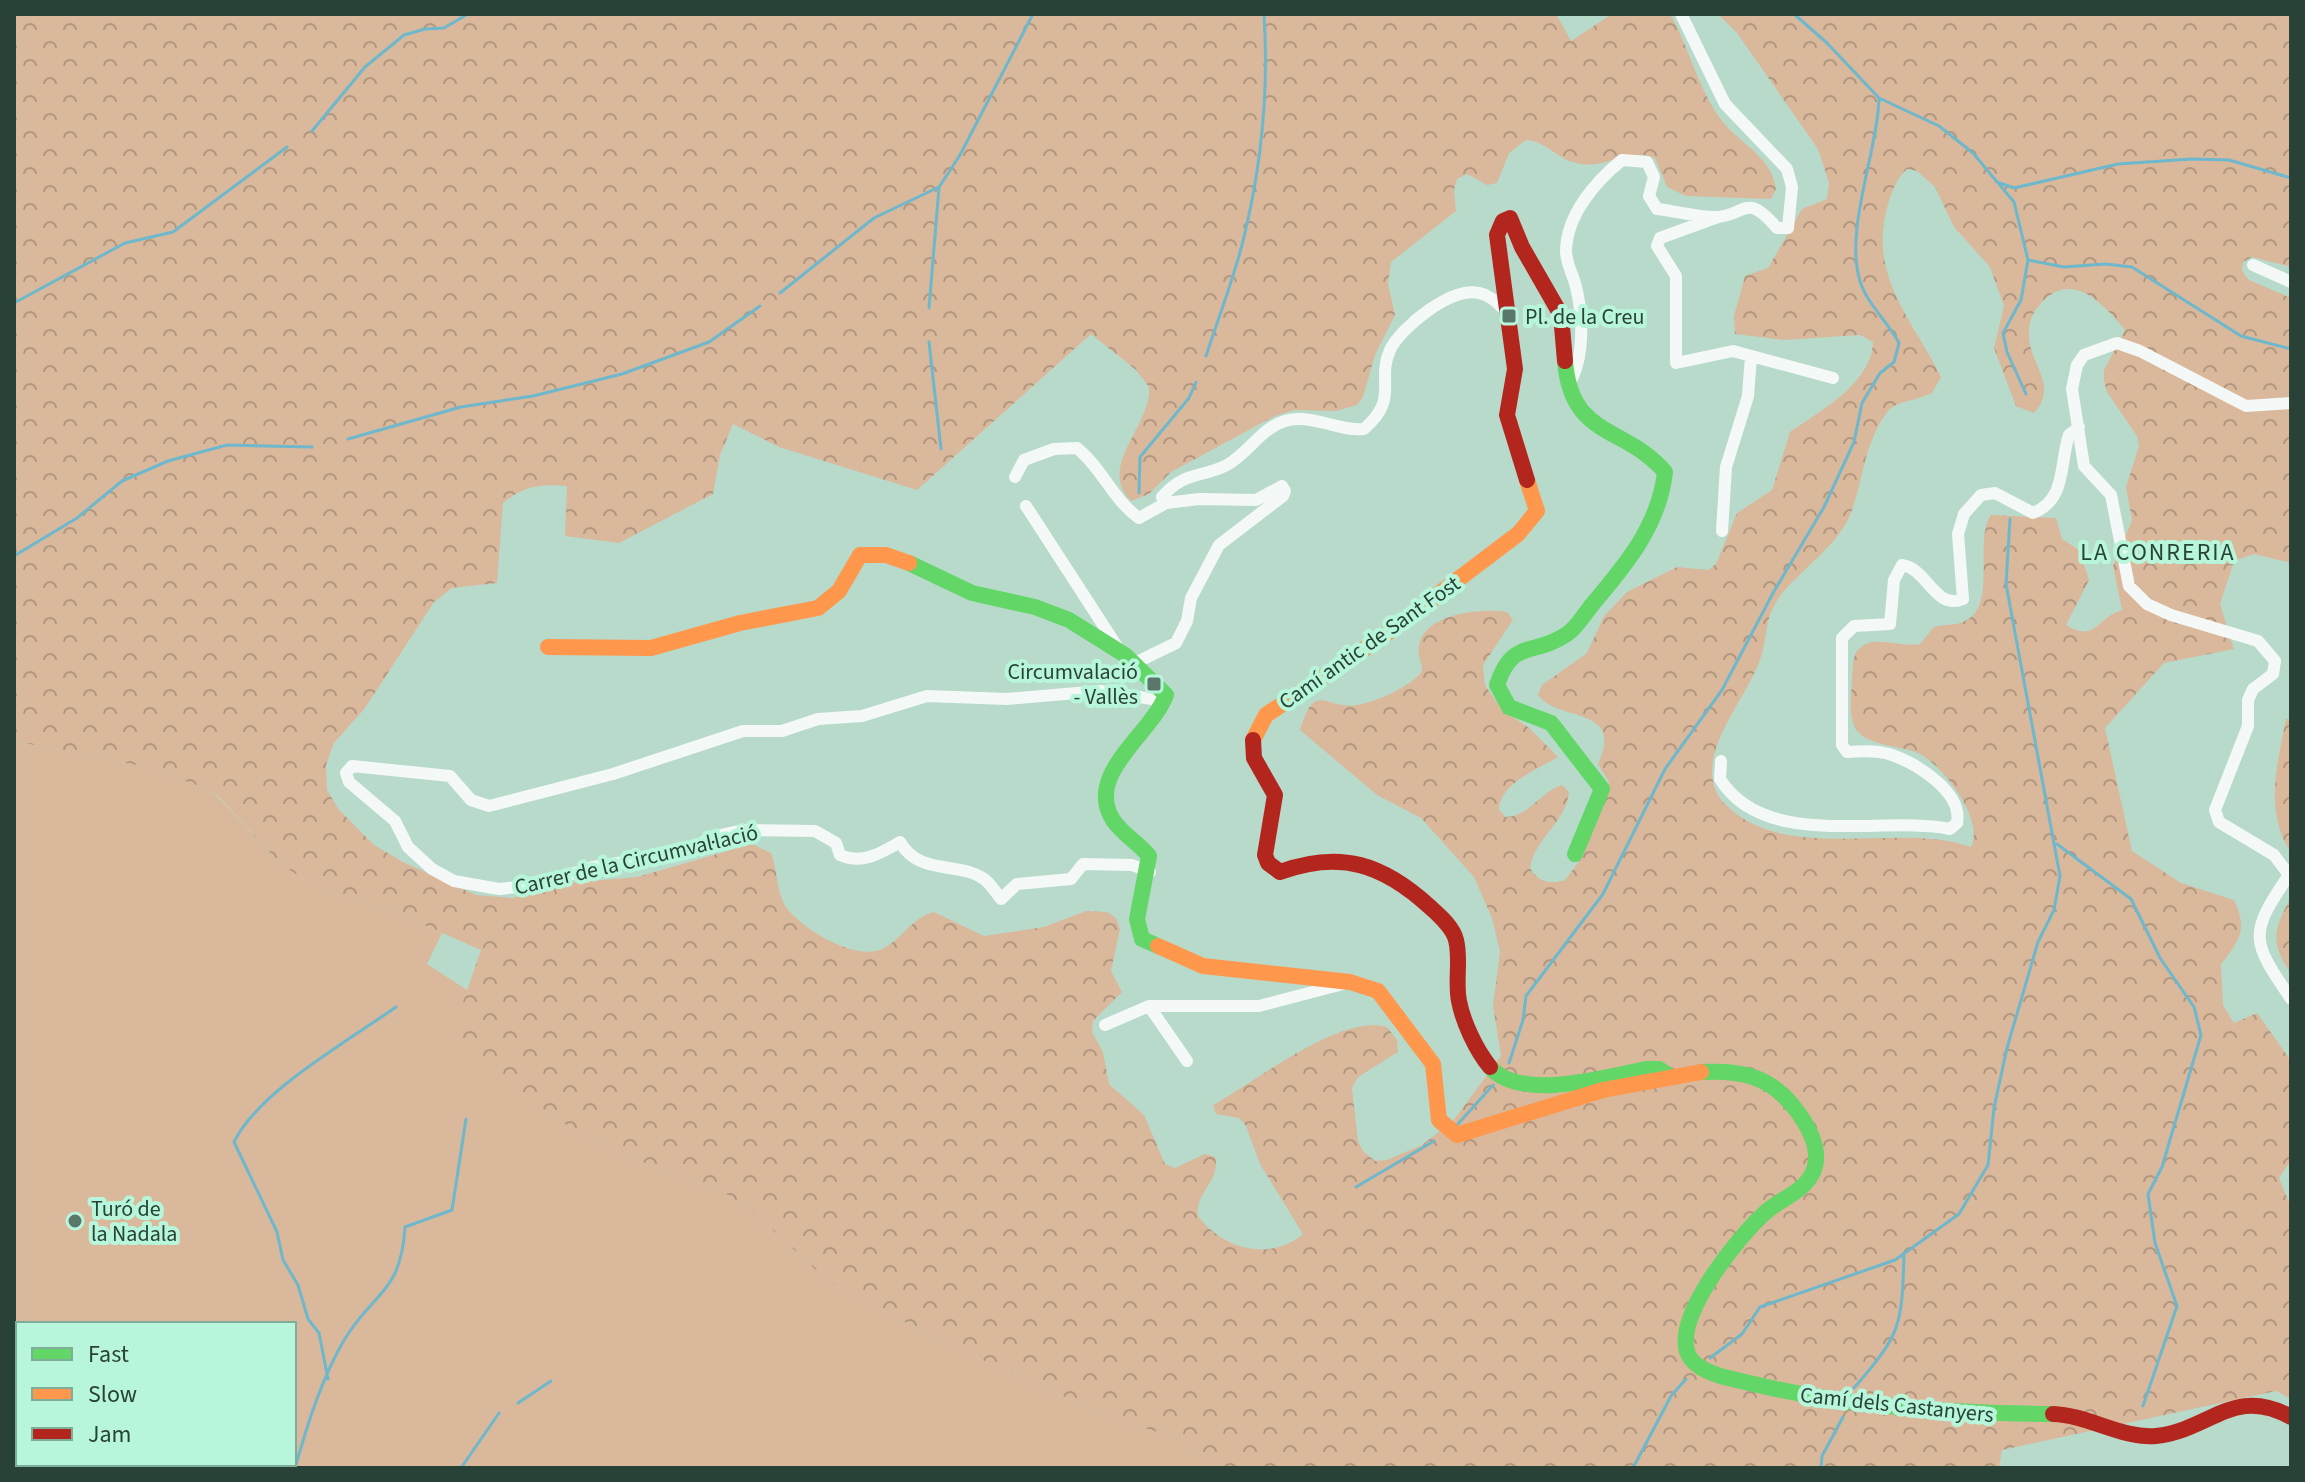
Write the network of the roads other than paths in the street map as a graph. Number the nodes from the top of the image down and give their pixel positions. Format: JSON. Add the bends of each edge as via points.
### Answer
{"nodes":[{"id":1,"x":1681,"y":14,"type":"edge"},
{"id":2,"x":1718,"y":217,"type":"junction"},
{"id":3,"x":2253,"y":265,"type":"dead end"},
{"id":4,"x":2291,"y":282,"type":"edge"},
{"id":5,"x":1496,"y":292,"type":"junction"},
{"id":6,"x":1751,"y":356,"type":"junction"},
{"id":7,"x":1833,"y":378,"type":"dead end"},
{"id":8,"x":1569,"y":384,"type":"junction"},
{"id":9,"x":2291,"y":403,"type":"edge"},
{"id":10,"x":2079,"y":427,"type":"junction"},
{"id":11,"x":1015,"y":477,"type":"dead end"},
{"id":12,"x":1166,"y":503,"type":"junction"},
{"id":13,"x":1026,"y":506,"type":"dead end"},
{"id":14,"x":1722,"y":531,"type":"dead end"},
{"id":15,"x":548,"y":647,"type":"dead end"},
{"id":16,"x":1128,"y":658,"type":"junction"},
{"id":17,"x":1165,"y":701,"type":"junction"},
{"id":18,"x":1721,"y":761,"type":"dead end"},
{"id":19,"x":1575,"y":854,"type":"dead end"},
{"id":20,"x":1150,"y":872,"type":"junction"},
{"id":21,"x":1350,"y":982,"type":"junction"},
{"id":22,"x":2291,"y":999,"type":"edge"},
{"id":23,"x":1149,"y":1006,"type":"junction"},
{"id":24,"x":1105,"y":1025,"type":"dead end"},
{"id":25,"x":1187,"y":1061,"type":"dead end"},
{"id":26,"x":1670,"y":1077,"type":"junction"},
{"id":27,"x":2291,"y":1417,"type":"edge"}],
"edges":[{"from":1,"to":2,"type":"street","via":[[1725,104],[1787,169],[1792,187],[1788,228],[1777,228],[1750,208]]},
{"from":2,"to":6,"type":"street","via":[[1660,238],[1657,246],[1676,276],[1676,363],[1733,351]]},
{"from":2,"to":8,"type":"street","via":[[1657,209],[1649,196],[1654,177],[1647,162],[1622,160],[1601,177],[1571,223],[1566,250],[1581,341]]},
{"from":3,"to":4,"type":"street"},
{"from":5,"to":8,"type":"street","via":[[1497,235],[1510,218],[1561,315]]},
{"from":5,"to":12,"type":"street","via":[[1456,296],[1405,328],[1386,363],[1383,406],[1364,429],[1299,419],[1278,422],[1226,466],[1181,479],[1162,497]]},
{"from":5,"to":26,"type":"street","name":"Camí antic de Sant Fost","via":[[1505,310],[1515,369],[1507,415],[1536,500],[1534,518],[1382,637],[1266,715],[1252,746],[1275,795],[1265,855],[1280,872],[1313,860],[1378,868],[1443,919],[1456,938],[1459,1002],[1481,1056],[1496,1074],[1546,1084],[1580,1083],[1646,1069]]},
{"from":6,"to":7,"type":"street"},
{"from":6,"to":14,"type":"street","via":[[1748,396],[1726,467]]},
{"from":8,"to":19,"type":"street","via":[[1573,402],[1594,424],[1653,458],[1665,472],[1665,490],[1648,529],[1608,587],[1566,636],[1520,647],[1503,662],[1497,685],[1509,707],[1551,723],[1602,789]]},
{"from":9,"to":10,"type":"street","via":[[2257,407],[2234,402],[2117,343],[2094,348],[2077,365],[2072,389]]},
{"from":10,"to":18,"type":"street","via":[[2069,435],[2056,496],[2045,508],[2033,513],[1995,493],[1981,495],[1964,514],[1958,534],[1963,599],[1945,600],[1911,566],[1902,565],[1894,580],[1890,624],[1854,626],[1842,638],[1842,745],[1847,752],[1892,755],[1927,774],[1952,800],[1957,823],[1950,829],[1921,823],[1867,828],[1795,824],[1745,805],[1720,779]]},
{"from":10,"to":22,"type":"street","via":[[2084,466],[2111,495],[2124,574],[2137,596],[2184,620],[2258,641],[2275,661],[2273,674],[2253,689],[2248,700],[2248,726],[2215,810],[2219,822],[2274,855],[2289,875],[2262,914],[2259,938],[2261,951]]},
{"from":11,"to":12,"type":"street","via":[[1024,460],[1054,449],[1077,448],[1092,460],[1126,510],[1139,518]]},
{"from":12,"to":16,"type":"street","via":[[1256,500],[1282,486],[1285,491],[1219,545],[1191,598],[1176,643]]},
{"from":13,"to":16,"type":"street"},
{"from":15,"to":16,"type":"street","via":[[651,648],[818,608],[839,591],[860,555],[871,552],[965,591],[1060,616]]},
{"from":16,"to":17,"type":"street","via":[[1161,688]]},
{"from":17,"to":20,"type":"street","via":[[1158,717],[1122,752],[1106,790],[1107,809],[1141,844]]},
{"from":17,"to":20,"type":"street","name":"Carrer de la Circumval·lació","via":[[1100,691],[1007,699],[927,696],[862,716],[818,719],[782,731],[743,731],[613,774],[489,806],[471,800],[450,776],[352,766],[346,773],[349,782],[395,821],[408,847],[432,869],[454,881],[499,889],[687,852],[712,837],[776,829],[815,831],[851,860],[878,855],[900,842],[905,852],[926,864],[983,878],[1001,899],[1017,884],[1071,879],[1083,864],[1116,863]]},
{"from":20,"to":21,"type":"street","via":[[1136,914],[1142,939],[1203,966]]},
{"from":21,"to":23,"type":"street","via":[[1259,1006]]},
{"from":21,"to":26,"type":"street","name":"Camí dels Castanyers","via":[[1378,991],[1426,1052],[1437,1077],[1439,1120],[1457,1135],[1475,1134],[1555,1104]]},
{"from":23,"to":24,"type":"street"},
{"from":23,"to":25,"type":"street"},
{"from":26,"to":27,"type":"street","name":"Camí dels Castanyers","via":[[1719,1070],[1767,1081],[1797,1112],[1816,1153],[1806,1183],[1753,1226],[1690,1317],[1684,1348],[1692,1360],[1807,1398],[2073,1415],[2153,1436],[2193,1428],[2241,1402],[2268,1404]]}]}
